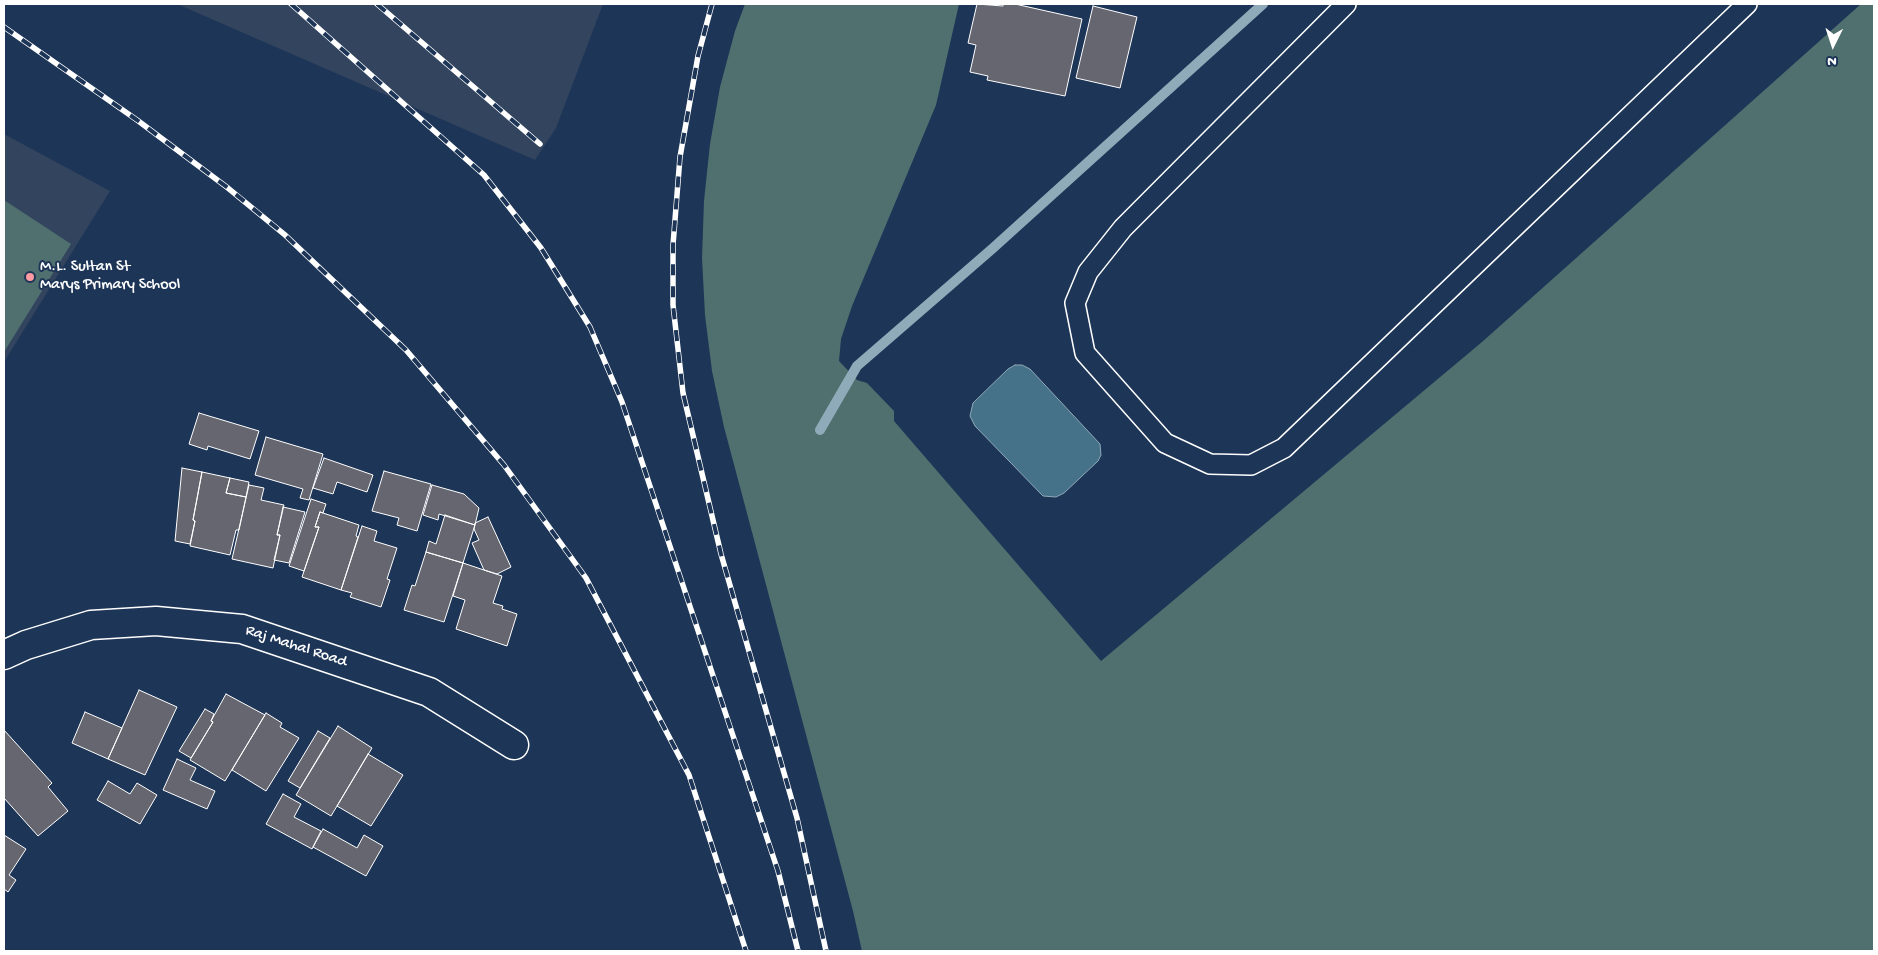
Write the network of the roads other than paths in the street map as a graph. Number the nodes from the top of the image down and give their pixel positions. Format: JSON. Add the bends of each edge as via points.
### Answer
{"nodes":[{"id":1,"x":1346,"y":4,"type":"edge"},
{"id":2,"x":1747,"y":4,"type":"edge"},
{"id":3,"x":4,"y":655,"type":"edge"},
{"id":4,"x":514,"y":744,"type":"dead end"}],
"edges":[{"from":1,"to":2,"type":"lane","via":[[1123,228],[1088,272],[1075,303],[1085,352],[1166,444],[1210,464],[1251,465],[1284,448]]},
{"from":3,"to":4,"type":"street","name":"Raj Mahal Road","via":[[26,644],[91,625],[156,621],[242,629],[429,692]]}]}
